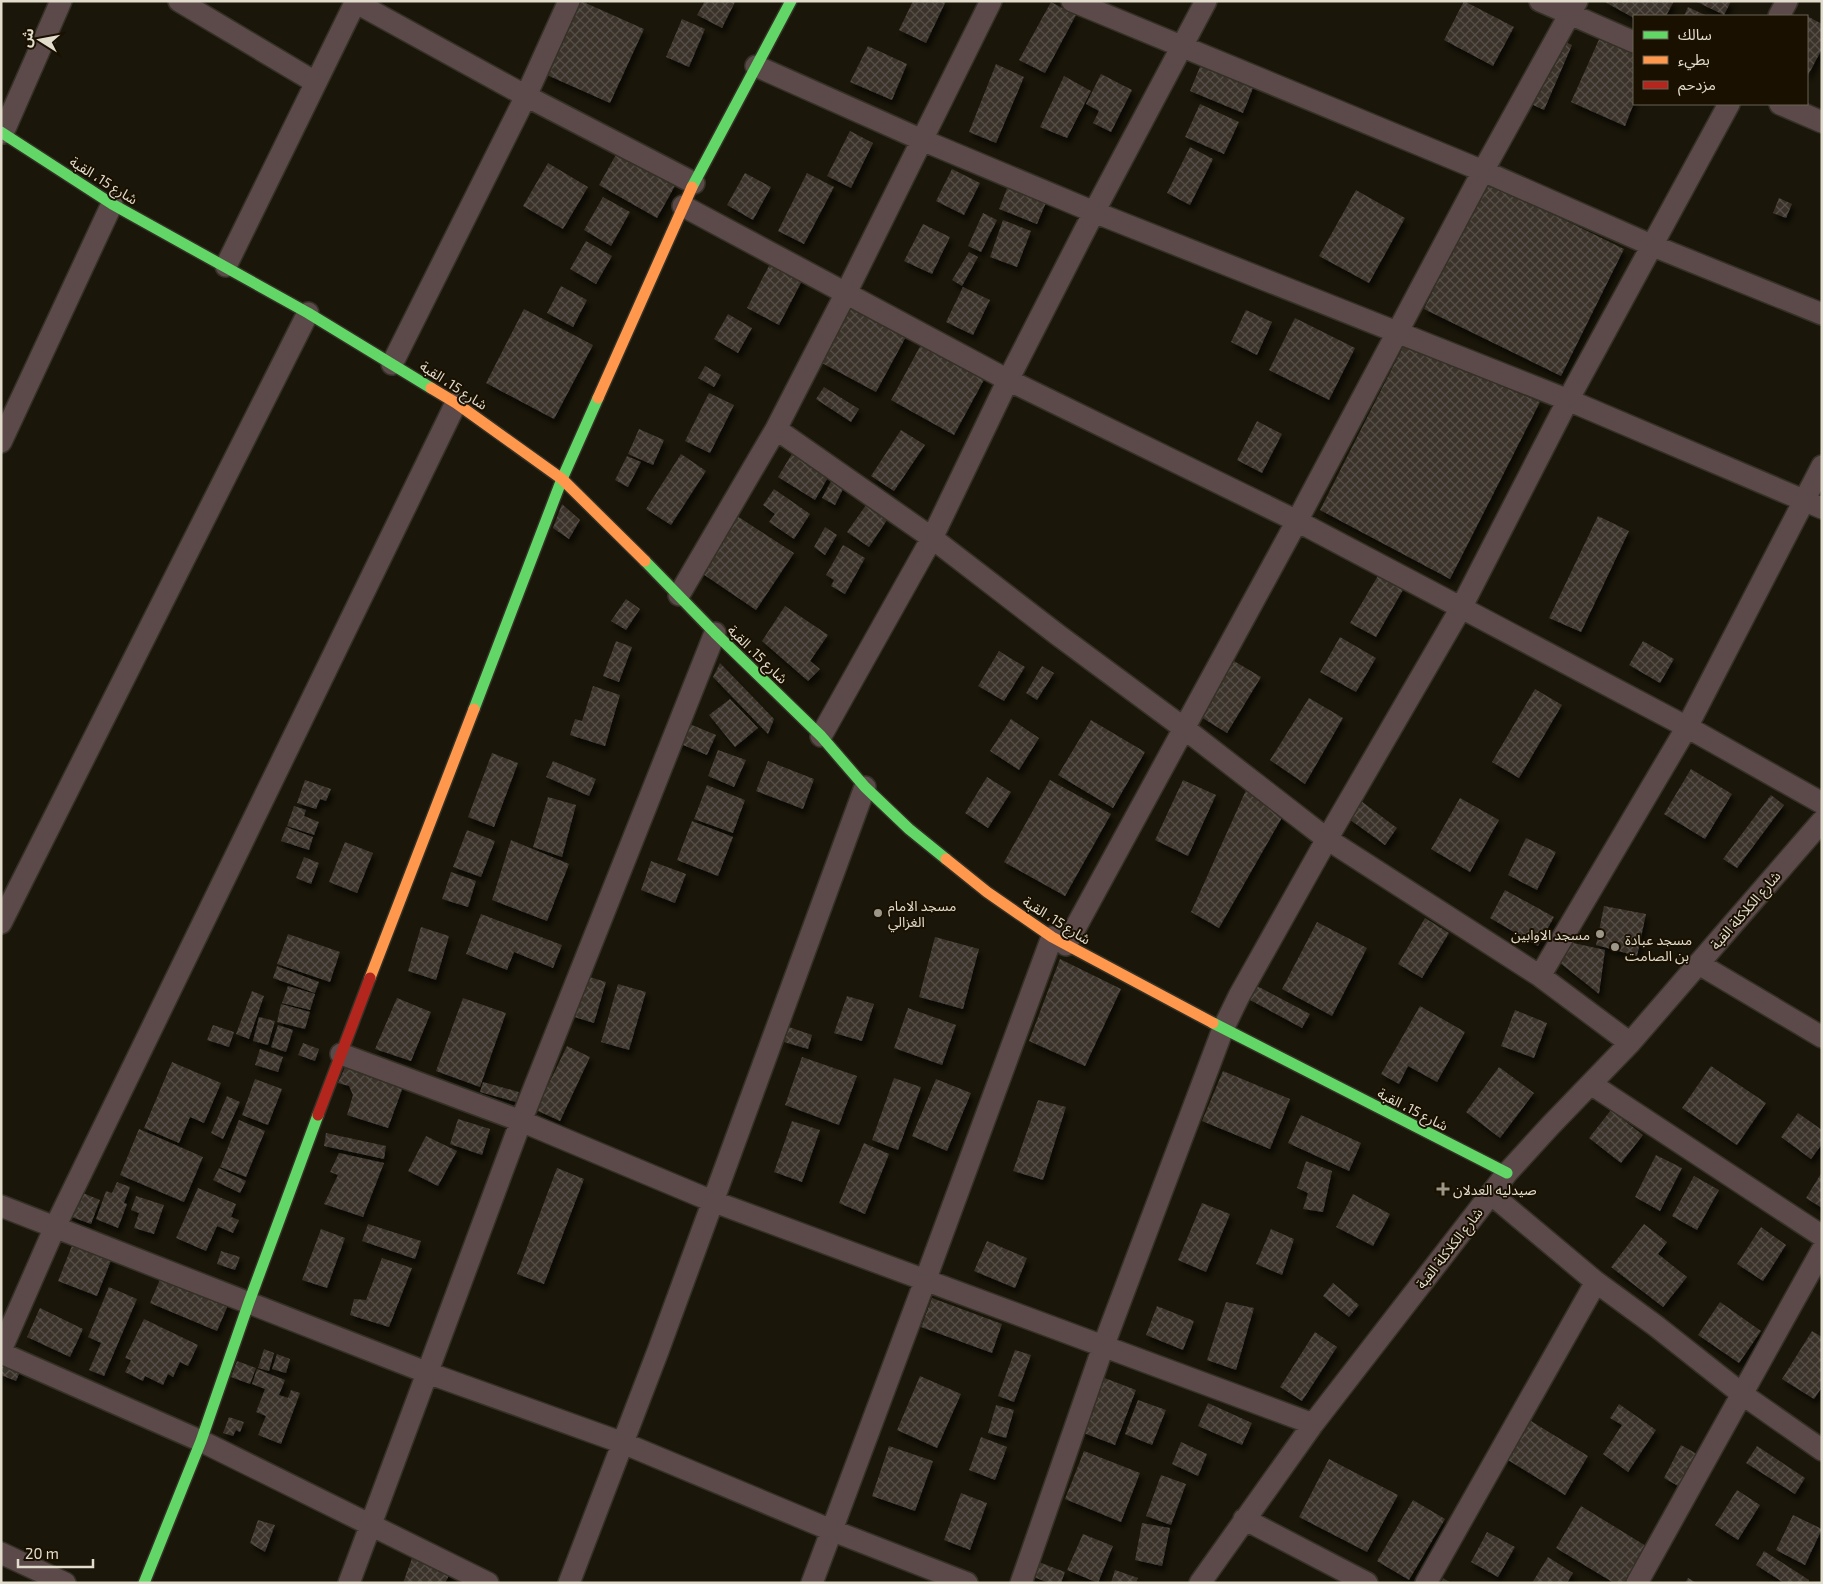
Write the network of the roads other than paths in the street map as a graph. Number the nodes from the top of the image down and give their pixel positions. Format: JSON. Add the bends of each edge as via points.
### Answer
{"nodes":[{"id":1,"x":61,"y":1,"type":"edge"},
{"id":2,"x":179,"y":1,"type":"edge"},
{"id":3,"x":356,"y":1,"type":"edge"},
{"id":4,"x":569,"y":1,"type":"edge"},
{"id":5,"x":791,"y":1,"type":"edge"},
{"id":6,"x":991,"y":1,"type":"edge"},
{"id":7,"x":1072,"y":1,"type":"edge"},
{"id":8,"x":1206,"y":1,"type":"edge"},
{"id":9,"x":1540,"y":1,"type":"edge"},
{"id":10,"x":1787,"y":1,"type":"edge"},
{"id":11,"x":1573,"y":8,"type":"edge"},
{"id":12,"x":1780,"y":15,"type":"edge"},
{"id":13,"x":1633,"y":41,"type":"edge"},
{"id":14,"x":1182,"y":48,"type":"junction"},
{"id":15,"x":756,"y":66,"type":"junction"},
{"id":16,"x":315,"y":82,"type":"junction"},
{"id":17,"x":526,"y":96,"type":"junction"},
{"id":18,"x":1729,"y":105,"type":"edge"},
{"id":19,"x":1782,"y":105,"type":"edge"},
{"id":20,"x":1822,"y":122,"type":"edge"},
{"id":21,"x":2,"y":132,"type":"edge"},
{"id":22,"x":922,"y":140,"type":"junction"},
{"id":23,"x":1483,"y":171,"type":"junction"},
{"id":24,"x":694,"y":183,"type":"junction"},
{"id":25,"x":112,"y":204,"type":"junction"},
{"id":26,"x":683,"y":206,"type":"junction"},
{"id":27,"x":1094,"y":212,"type":"junction"},
{"id":28,"x":1651,"y":245,"type":"junction"},
{"id":29,"x":226,"y":266,"type":"junction"},
{"id":30,"x":846,"y":293,"type":"junction"},
{"id":31,"x":308,"y":313,"type":"junction"},
{"id":32,"x":1822,"y":314,"type":"edge"},
{"id":33,"x":1398,"y":331,"type":"junction"},
{"id":34,"x":392,"y":364,"type":"junction"},
{"id":35,"x":1008,"y":380,"type":"junction"},
{"id":36,"x":1568,"y":400,"type":"junction"},
{"id":37,"x":456,"y":403,"type":"junction"},
{"id":38,"x":776,"y":429,"type":"junction"},
{"id":39,"x":1,"y":442,"type":"edge"},
{"id":40,"x":1822,"y":466,"type":"edge"},
{"id":41,"x":562,"y":479,"type":"junction"},
{"id":42,"x":1813,"y":505,"type":"edge"},
{"id":43,"x":1297,"y":521,"type":"junction"},
{"id":44,"x":932,"y":538,"type":"junction"},
{"id":45,"x":679,"y":595,"type":"junction"},
{"id":46,"x":1461,"y":608,"type":"junction"},
{"id":47,"x":715,"y":633,"type":"junction"},
{"id":48,"x":1687,"y":727,"type":"junction"},
{"id":49,"x":1185,"y":729,"type":"junction"},
{"id":50,"x":821,"y":736,"type":"junction"},
{"id":51,"x":865,"y":787,"type":"junction"},
{"id":52,"x":1822,"y":803,"type":"edge"},
{"id":53,"x":1819,"y":829,"type":"edge"},
{"id":54,"x":1327,"y":839,"type":"junction"},
{"id":55,"x":1,"y":923,"type":"edge"},
{"id":56,"x":1059,"y":941,"type":"junction"},
{"id":57,"x":1699,"y":964,"type":"junction"},
{"id":58,"x":1540,"y":976,"type":"junction"},
{"id":59,"x":1223,"y":1030,"type":"junction"},
{"id":60,"x":1822,"y":1037,"type":"edge"},
{"id":61,"x":1630,"y":1043,"type":"junction"},
{"id":62,"x":341,"y":1054,"type":"junction"},
{"id":63,"x":1591,"y":1084,"type":"junction"},
{"id":64,"x":520,"y":1121,"type":"junction"},
{"id":65,"x":1507,"y":1174,"type":"junction"},
{"id":66,"x":1491,"y":1194,"type":"junction"},
{"id":67,"x":712,"y":1201,"type":"junction"},
{"id":68,"x":1,"y":1206,"type":"edge"},
{"id":69,"x":55,"y":1227,"type":"junction"},
{"id":70,"x":1822,"y":1236,"type":"edge"},
{"id":71,"x":1822,"y":1250,"type":"edge"},
{"id":72,"x":925,"y":1282,"type":"junction"},
{"id":73,"x":1596,"y":1282,"type":"junction"},
{"id":74,"x":249,"y":1302,"type":"junction"},
{"id":75,"x":1103,"y":1347,"type":"junction"},
{"id":76,"x":1,"y":1351,"type":"edge"},
{"id":77,"x":428,"y":1373,"type":"junction"},
{"id":78,"x":1742,"y":1394,"type":"junction"},
{"id":79,"x":1313,"y":1424,"type":"junction"},
{"id":80,"x":202,"y":1441,"type":"junction"},
{"id":81,"x":622,"y":1443,"type":"junction"},
{"id":82,"x":1822,"y":1450,"type":"edge"},
{"id":83,"x":1244,"y":1519,"type":"junction"},
{"id":84,"x":371,"y":1525,"type":"junction"},
{"id":85,"x":831,"y":1530,"type":"junction"},
{"id":86,"x":1,"y":1553,"type":"edge"},
{"id":87,"x":65,"y":1583,"type":"edge"},
{"id":88,"x":144,"y":1583,"type":"edge"},
{"id":89,"x":349,"y":1583,"type":"edge"},
{"id":90,"x":488,"y":1583,"type":"edge"},
{"id":91,"x":569,"y":1583,"type":"edge"},
{"id":92,"x":812,"y":1583,"type":"edge"},
{"id":93,"x":966,"y":1583,"type":"edge"},
{"id":94,"x":1021,"y":1583,"type":"edge"},
{"id":95,"x":1200,"y":1583,"type":"edge"},
{"id":96,"x":1367,"y":1583,"type":"edge"},
{"id":97,"x":1426,"y":1583,"type":"edge"},
{"id":98,"x":1637,"y":1583,"type":"edge"}],
"edges":[{"from":1,"to":21,"type":"street"},
{"from":2,"to":16,"type":"street"},
{"from":3,"to":16,"type":"street"},
{"from":3,"to":17,"type":"street"},
{"from":4,"to":17,"type":"street"},
{"from":5,"to":15,"type":"street"},
{"from":6,"to":22,"type":"street"},
{"from":7,"to":14,"type":"street"},
{"from":8,"to":14,"type":"street"},
{"from":9,"to":11,"type":"street"},
{"from":10,"to":12,"type":"street"},
{"from":11,"to":13,"type":"street"},
{"from":11,"to":23,"type":"street"},
{"from":14,"to":23,"type":"street"},
{"from":14,"to":27,"type":"street"},
{"from":15,"to":22,"type":"street"},
{"from":15,"to":24,"type":"street"},
{"from":16,"to":29,"type":"street"},
{"from":17,"to":24,"type":"street"},
{"from":17,"to":34,"type":"street"},
{"from":18,"to":28,"type":"street"},
{"from":19,"to":20,"type":"street"},
{"from":21,"to":25,"type":"street","name":"شارع 15، القبة"},
{"from":22,"to":27,"type":"street"},
{"from":22,"to":30,"type":"street"},
{"from":23,"to":28,"type":"street"},
{"from":23,"to":33,"type":"street"},
{"from":24,"to":26,"type":"street"},
{"from":25,"to":29,"type":"street","name":"شارع 15، القبة"},
{"from":25,"to":39,"type":"street"},
{"from":26,"to":30,"type":"street"},
{"from":26,"to":41,"type":"street"},
{"from":27,"to":33,"type":"street"},
{"from":27,"to":35,"type":"street"},
{"from":28,"to":32,"type":"street"},
{"from":28,"to":36,"type":"street"},
{"from":29,"to":31,"type":"street","name":"شارع 15، القبة"},
{"from":30,"to":35,"type":"street"},
{"from":30,"to":38,"type":"street"},
{"from":31,"to":34,"type":"street","name":"شارع 15، القبة"},
{"from":31,"to":55,"type":"street"},
{"from":33,"to":36,"type":"street"},
{"from":33,"to":43,"type":"street"},
{"from":34,"to":37,"type":"street","name":"شارع 15، القبة"},
{"from":35,"to":43,"type":"street"},
{"from":35,"to":44,"type":"street"},
{"from":36,"to":42,"type":"street"},
{"from":36,"to":46,"type":"street"},
{"from":37,"to":41,"type":"street","name":"شارع 15، القبة"},
{"from":37,"to":69,"type":"street"},
{"from":38,"to":44,"type":"street"},
{"from":38,"to":45,"type":"street"},
{"from":40,"to":42,"type":"street"},
{"from":41,"to":45,"type":"street","name":"شارع 15، القبة"},
{"from":41,"to":62,"type":"street"},
{"from":42,"to":48,"type":"street"},
{"from":43,"to":46,"type":"street"},
{"from":43,"to":49,"type":"street"},
{"from":44,"to":49,"type":"street"},
{"from":44,"to":50,"type":"street"},
{"from":45,"to":47,"type":"street","name":"شارع 15، القبة"},
{"from":46,"to":48,"type":"street"},
{"from":46,"to":54,"type":"street"},
{"from":47,"to":50,"type":"street","name":"شارع 15، القبة"},
{"from":47,"to":64,"type":"street"},
{"from":48,"to":52,"type":"street"},
{"from":48,"to":58,"type":"street"},
{"from":49,"to":54,"type":"street"},
{"from":49,"to":56,"type":"street"},
{"from":50,"to":51,"type":"street","name":"شارع 15، القبة"},
{"from":51,"to":56,"type":"street","name":"شارع 15، القبة","via":[[923,841],[987,892]]},
{"from":51,"to":67,"type":"street"},
{"from":53,"to":57,"type":"street","name":"شارع الكلاكلة القبة"},
{"from":54,"to":58,"type":"street"},
{"from":54,"to":59,"type":"street"},
{"from":56,"to":59,"type":"street","name":"شارع 15، القبة"},
{"from":56,"to":72,"type":"street"},
{"from":57,"to":60,"type":"street"},
{"from":57,"to":61,"type":"street","name":"شارع الكلاكلة القبة"},
{"from":58,"to":61,"type":"street"},
{"from":59,"to":65,"type":"street","name":"شارع 15، القبة"},
{"from":59,"to":75,"type":"street"},
{"from":61,"to":63,"type":"street","name":"شارع الكلاكلة القبة"},
{"from":62,"to":64,"type":"street"},
{"from":62,"to":74,"type":"street"},
{"from":63,"to":65,"type":"street","name":"شارع الكلاكلة القبة"},
{"from":63,"to":70,"type":"street"},
{"from":64,"to":67,"type":"street"},
{"from":64,"to":77,"type":"street"},
{"from":65,"to":66,"type":"street","name":"شارع الكلاكلة القبة"},
{"from":66,"to":73,"type":"street"},
{"from":66,"to":79,"type":"street","name":"شارع الكلاكلة القبة"},
{"from":67,"to":72,"type":"street"},
{"from":67,"to":81,"type":"street"},
{"from":68,"to":69,"type":"street"},
{"from":69,"to":74,"type":"street"},
{"from":69,"to":76,"type":"street"},
{"from":71,"to":78,"type":"street"},
{"from":72,"to":75,"type":"street"},
{"from":72,"to":85,"type":"street"},
{"from":73,"to":78,"type":"street"},
{"from":73,"to":97,"type":"street"},
{"from":74,"to":77,"type":"street"},
{"from":74,"to":80,"type":"street"},
{"from":75,"to":79,"type":"street"},
{"from":75,"to":94,"type":"street"},
{"from":76,"to":80,"type":"street"},
{"from":77,"to":81,"type":"street"},
{"from":77,"to":84,"type":"street"},
{"from":78,"to":82,"type":"street"},
{"from":78,"to":98,"type":"street"},
{"from":79,"to":83,"type":"street","name":"شارع الكلاكلة القبة"},
{"from":80,"to":84,"type":"street"},
{"from":80,"to":88,"type":"street"},
{"from":81,"to":85,"type":"street"},
{"from":81,"to":91,"type":"street"},
{"from":83,"to":95,"type":"street","name":"شارع الكلاكلة القبة"},
{"from":83,"to":96,"type":"street"},
{"from":84,"to":89,"type":"street"},
{"from":84,"to":90,"type":"street"},
{"from":85,"to":92,"type":"street"},
{"from":85,"to":93,"type":"street"},
{"from":86,"to":87,"type":"street"}]}
